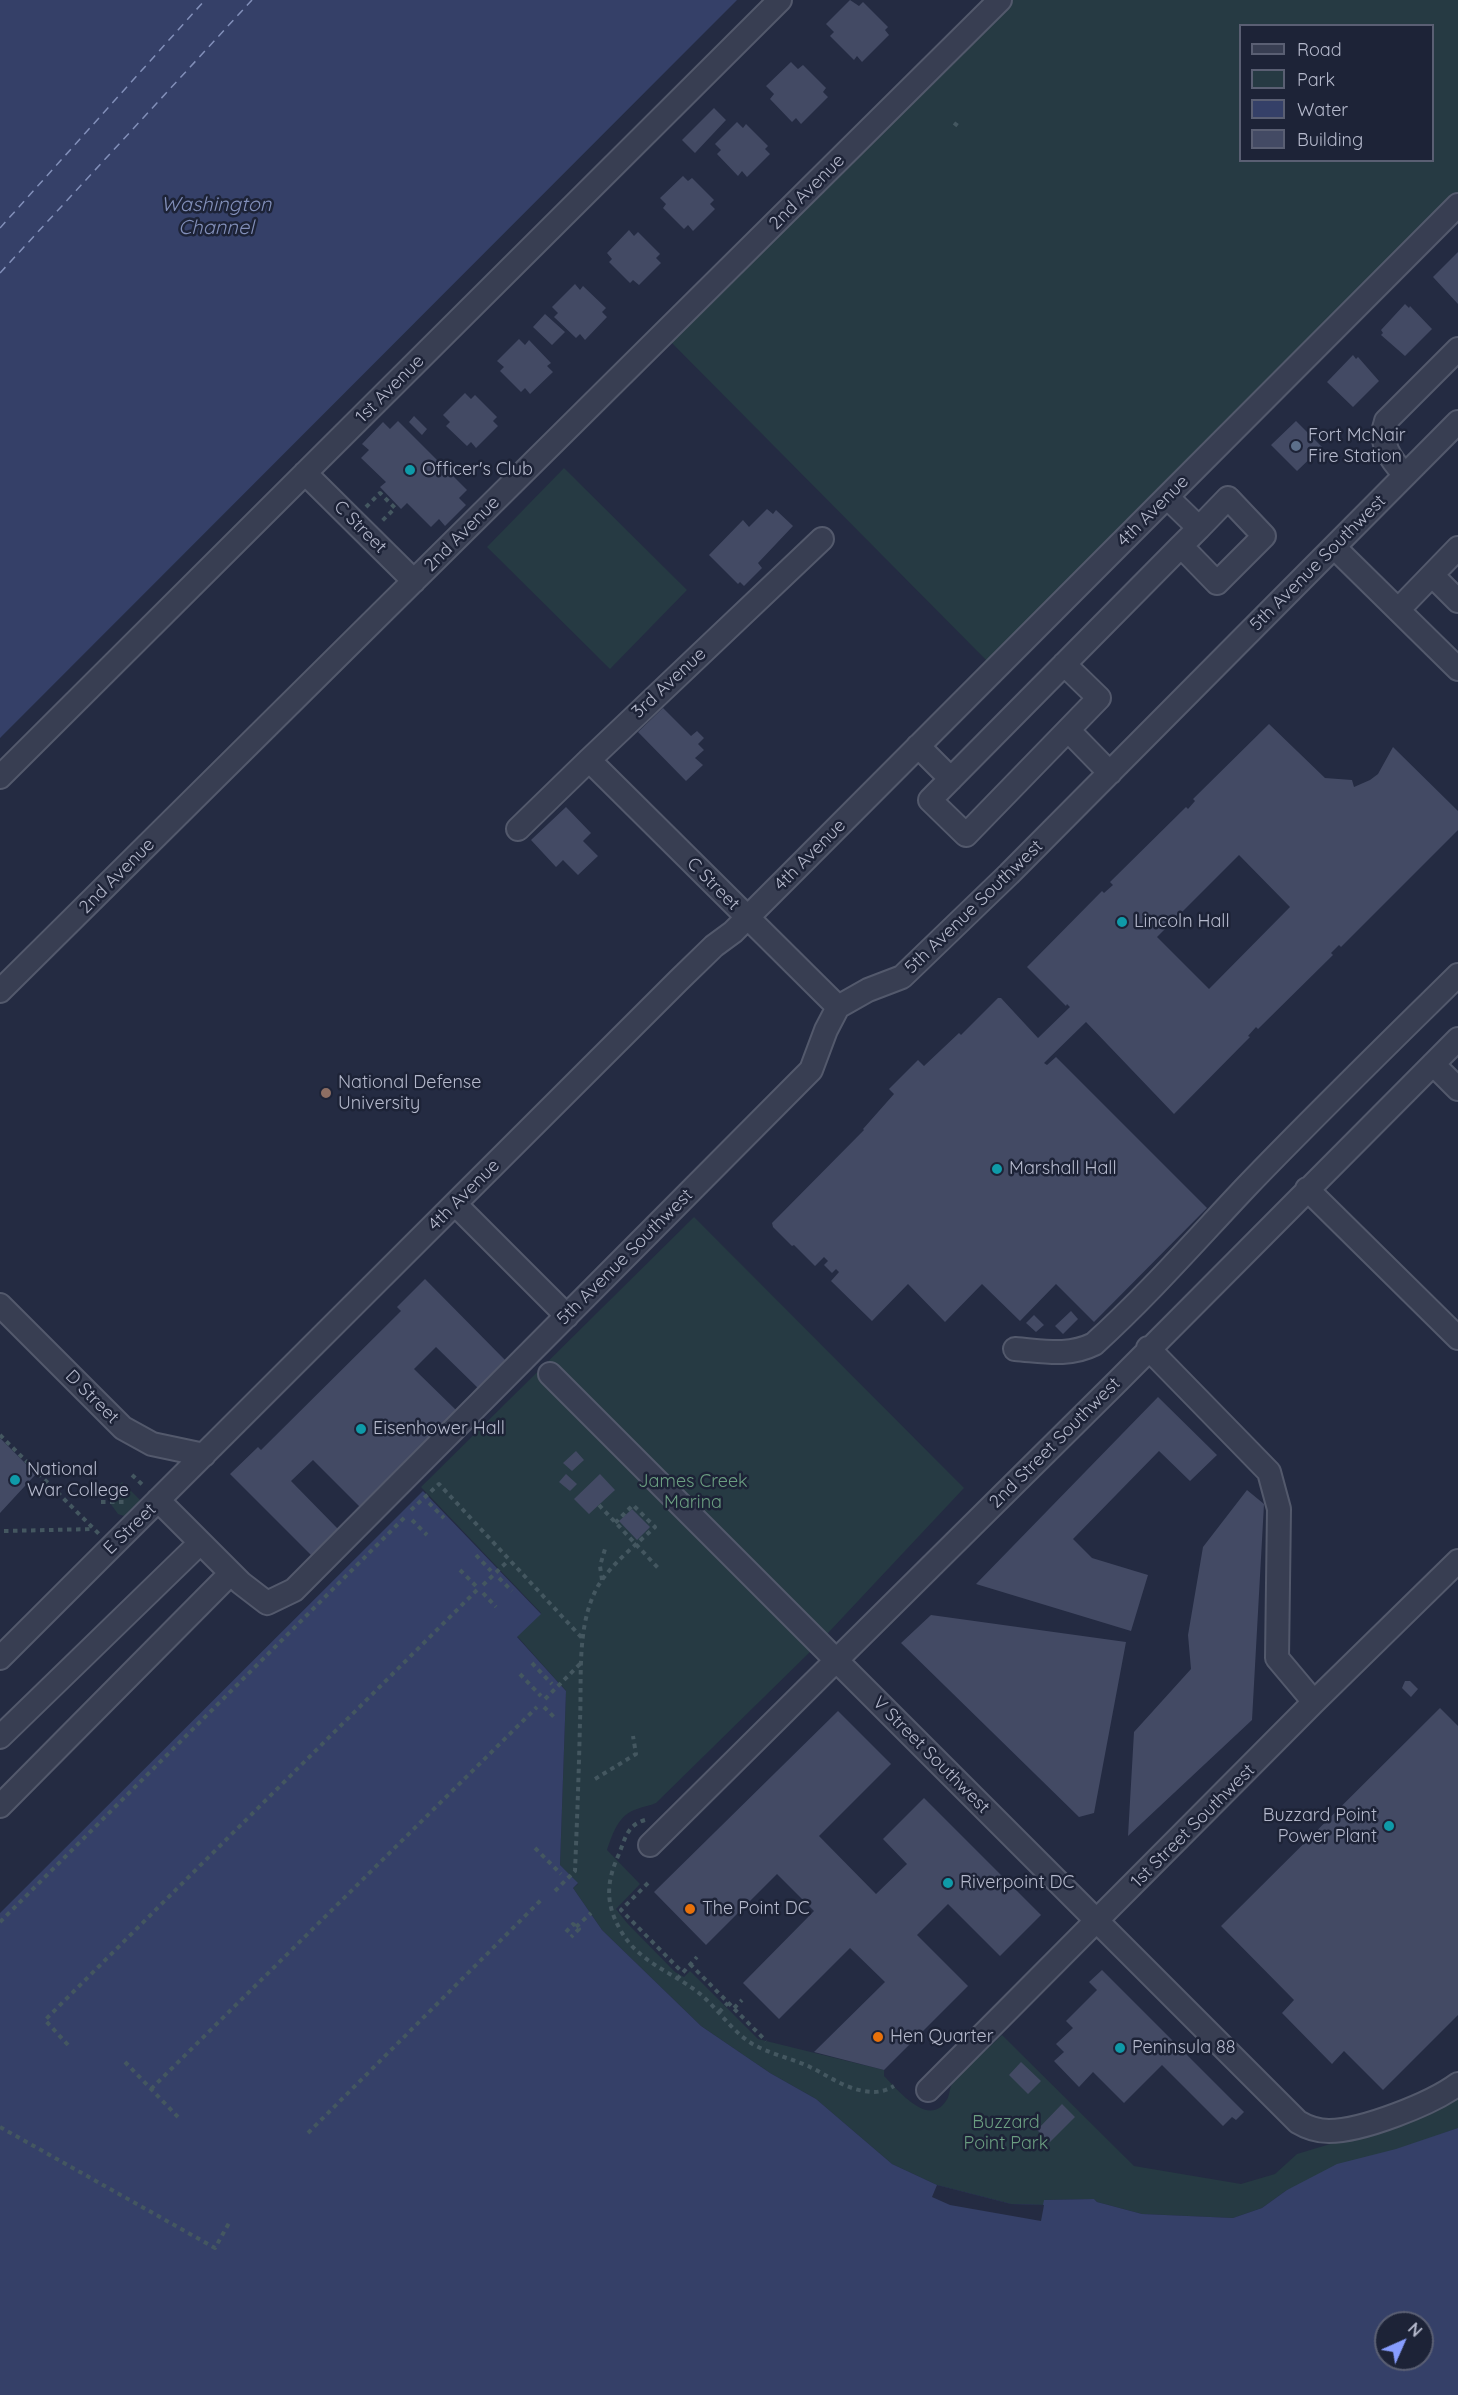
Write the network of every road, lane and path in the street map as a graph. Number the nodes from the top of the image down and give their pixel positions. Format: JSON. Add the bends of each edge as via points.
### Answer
{"nodes":[{"id":1,"x":780,"y":0,"type":"edge"},
{"id":2,"x":1000,"y":0,"type":"edge"},
{"id":3,"x":1458,"y":205,"type":"edge"},
{"id":4,"x":1458,"y":349,"type":"edge"},
{"id":5,"x":1458,"y":422,"type":"edge"},
{"id":6,"x":305,"y":473,"type":"junction"},
{"id":7,"x":1406,"y":475,"type":"junction"},
{"id":8,"x":380,"y":493,"type":"dead end"},
{"id":9,"x":1167,"y":497,"type":"junction"},
{"id":10,"x":395,"y":508,"type":"dead end"},
{"id":11,"x":1199,"y":528,"type":"junction"},
{"id":12,"x":822,"y":539,"type":"dead end"},
{"id":13,"x":1181,"y":546,"type":"junction"},
{"id":14,"x":1334,"y":547,"type":"junction"},
{"id":15,"x":1458,"y":548,"type":"edge"},
{"id":16,"x":1432,"y":575,"type":"junction"},
{"id":17,"x":414,"y":581,"type":"junction"},
{"id":18,"x":1458,"y":601,"type":"edge"},
{"id":19,"x":1398,"y":610,"type":"junction"},
{"id":20,"x":1064,"y":664,"type":"junction"},
{"id":21,"x":1458,"y":669,"type":"edge"},
{"id":22,"x":1068,"y":730,"type":"junction"},
{"id":23,"x":918,"y":746,"type":"junction"},
{"id":24,"x":589,"y":760,"type":"junction"},
{"id":25,"x":1110,"y":773,"type":"junction"},
{"id":26,"x":0,"y":777,"type":"edge"},
{"id":27,"x":951,"y":779,"type":"junction"},
{"id":28,"x":518,"y":829,"type":"dead end"},
{"id":29,"x":747,"y":918,"type":"junction"},
{"id":30,"x":1458,"y":975,"type":"edge"},
{"id":31,"x":0,"y":991,"type":"edge"},
{"id":32,"x":837,"y":1007,"type":"junction"},
{"id":33,"x":1458,"y":1039,"type":"edge"},
{"id":34,"x":1433,"y":1064,"type":"junction"},
{"id":35,"x":1458,"y":1089,"type":"edge"},
{"id":36,"x":1307,"y":1189,"type":"junction"},
{"id":37,"x":455,"y":1204,"type":"junction"},
{"id":38,"x":0,"y":1305,"type":"edge"},
{"id":39,"x":567,"y":1316,"type":"junction"},
{"id":40,"x":1458,"y":1338,"type":"edge"},
{"id":41,"x":1148,"y":1348,"type":"junction"},
{"id":42,"x":1015,"y":1349,"type":"dead end"},
{"id":43,"x":550,"y":1374,"type":"dead end"},
{"id":44,"x":0,"y":1435,"type":"edge"},
{"id":45,"x":204,"y":1455,"type":"junction"},
{"id":46,"x":132,"y":1475,"type":"dead end"},
{"id":47,"x":154,"y":1496,"type":"junction"},
{"id":48,"x":429,"y":1503,"type":"dead end"},
{"id":49,"x":599,"y":1505,"type":"dead end"},
{"id":50,"x":411,"y":1510,"type":"dead end"},
{"id":51,"x":406,"y":1516,"type":"dead end"},
{"id":52,"x":444,"y":1518,"type":"dead end"},
{"id":53,"x":412,"y":1520,"type":"dead end"},
{"id":54,"x":615,"y":1522,"type":"junction"},
{"id":55,"x":93,"y":1529,"type":"junction"},
{"id":56,"x":4,"y":1531,"type":"dead end"},
{"id":57,"x":427,"y":1535,"type":"dead end"},
{"id":58,"x":200,"y":1543,"type":"junction"},
{"id":59,"x":636,"y":1545,"type":"junction"},
{"id":60,"x":112,"y":1547,"type":"junction"},
{"id":61,"x":605,"y":1549,"type":"dead end"},
{"id":62,"x":476,"y":1555,"type":"dead end"},
{"id":63,"x":509,"y":1560,"type":"junction"},
{"id":64,"x":1458,"y":1561,"type":"edge"},
{"id":65,"x":460,"y":1570,"type":"dead end"},
{"id":66,"x":660,"y":1570,"type":"dead end"},
{"id":67,"x":491,"y":1571,"type":"dead end"},
{"id":68,"x":231,"y":1573,"type":"junction"},
{"id":69,"x":499,"y":1578,"type":"dead end"},
{"id":70,"x":602,"y":1581,"type":"junction"},
{"id":71,"x":483,"y":1585,"type":"dead end"},
{"id":72,"x":294,"y":1590,"type":"joint"},
{"id":73,"x":512,"y":1591,"type":"dead end"},
{"id":74,"x":483,"y":1593,"type":"dead end"},
{"id":75,"x":496,"y":1607,"type":"dead end"},
{"id":76,"x":584,"y":1639,"type":"junction"},
{"id":77,"x":0,"y":1658,"type":"edge"},
{"id":78,"x":837,"y":1659,"type":"junction"},
{"id":79,"x":532,"y":1663,"type":"dead end"},
{"id":80,"x":581,"y":1663,"type":"junction"},
{"id":81,"x":520,"y":1674,"type":"dead end"},
{"id":82,"x":552,"y":1684,"type":"dead end"},
{"id":83,"x":1314,"y":1702,"type":"junction"},
{"id":84,"x":537,"y":1707,"type":"dead end"},
{"id":85,"x":544,"y":1707,"type":"dead end"},
{"id":86,"x":555,"y":1718,"type":"dead end"},
{"id":87,"x":633,"y":1736,"type":"dead end"},
{"id":88,"x":0,"y":1737,"type":"edge"},
{"id":89,"x":595,"y":1779,"type":"dead end"},
{"id":90,"x":0,"y":1806,"type":"edge"},
{"id":91,"x":650,"y":1845,"type":"dead end"},
{"id":92,"x":535,"y":1848,"type":"dead end"},
{"id":93,"x":619,"y":1852,"type":"dead end"},
{"id":94,"x":561,"y":1874,"type":"dead end"},
{"id":95,"x":648,"y":1883,"type":"dead end"},
{"id":96,"x":555,"y":1891,"type":"dead end"},
{"id":97,"x":543,"y":1898,"type":"dead end"},
{"id":98,"x":591,"y":1913,"type":"dead end"},
{"id":99,"x":624,"y":1913,"type":"junction"},
{"id":100,"x":615,"y":1921,"type":"junction"},
{"id":101,"x":1097,"y":1921,"type":"junction"},
{"id":102,"x":0,"y":1922,"type":"edge"},
{"id":103,"x":576,"y":1927,"type":"junction"},
{"id":104,"x":566,"y":1932,"type":"dead end"},
{"id":105,"x":571,"y":1937,"type":"dead end"},
{"id":106,"x":697,"y":1957,"type":"dead end"},
{"id":107,"x":690,"y":1964,"type":"junction"},
{"id":108,"x":682,"y":1972,"type":"junction"},
{"id":109,"x":677,"y":1978,"type":"junction"},
{"id":110,"x":742,"y":2000,"type":"dead end"},
{"id":111,"x":728,"y":2002,"type":"junction"},
{"id":112,"x":734,"y":2008,"type":"junction"},
{"id":113,"x":719,"y":2012,"type":"junction"},
{"id":114,"x":766,"y":2041,"type":"dead end"},
{"id":115,"x":68,"y":2045,"type":"dead end"},
{"id":116,"x":125,"y":2062,"type":"dead end"},
{"id":117,"x":1458,"y":2084,"type":"edge"},
{"id":118,"x":894,"y":2086,"type":"dead end"},
{"id":119,"x":151,"y":2089,"type":"junction"},
{"id":120,"x":928,"y":2090,"type":"dead end"},
{"id":121,"x":178,"y":2117,"type":"dead end"},
{"id":122,"x":0,"y":2127,"type":"edge"},
{"id":123,"x":308,"y":2133,"type":"dead end"},
{"id":124,"x":229,"y":2223,"type":"dead end"}],
"edges":[{"from":1,"to":6,"type":"street","name":"1st Avenue"},
{"from":2,"to":17,"type":"street","name":"2nd Avenue"},
{"from":3,"to":9,"type":"street","name":"4th Avenue"},
{"from":4,"to":7,"type":"street","via":[[1386,421],[1383,441],[1392,461]]},
{"from":5,"to":7,"type":"street","name":"5th Avenue Southwest"},
{"from":6,"to":17,"type":"street","name":"C Street"},
{"from":6,"to":26,"type":"street","name":"1st Avenue"},
{"from":7,"to":14,"type":"street","name":"5th Avenue Southwest"},
{"from":8,"to":10,"type":"path"},
{"from":9,"to":11,"type":"street"},
{"from":9,"to":23,"type":"street","name":"4th Avenue"},
{"from":11,"to":13,"type":"street"},
{"from":11,"to":13,"type":"street","via":[[1228,498],[1264,536],[1217,583]]},
{"from":12,"to":24,"type":"street","name":"3rd Avenue"},
{"from":13,"to":20,"type":"street"},
{"from":14,"to":19,"type":"street"},
{"from":14,"to":25,"type":"street","name":"5th Avenue Southwest"},
{"from":15,"to":16,"type":"street"},
{"from":16,"to":18,"type":"street"},
{"from":16,"to":19,"type":"street"},
{"from":17,"to":31,"type":"street","name":"2nd Avenue"},
{"from":19,"to":21,"type":"street"},
{"from":20,"to":22,"type":"street","via":[[1100,698]]},
{"from":20,"to":27,"type":"street"},
{"from":22,"to":25,"type":"street"},
{"from":22,"to":27,"type":"street","via":[[966,834],[930,800]]},
{"from":23,"to":27,"type":"street"},
{"from":23,"to":29,"type":"street","name":"4th Avenue"},
{"from":24,"to":28,"type":"street","name":"3rd Avenue"},
{"from":24,"to":29,"type":"street","name":"C Street"},
{"from":25,"to":32,"type":"street","name":"5th Avenue Southwest","via":[[902,977]]},
{"from":29,"to":32,"type":"street","name":"C Street"},
{"from":29,"to":37,"type":"street","name":"4th Avenue","via":[[679,980]]},
{"from":30,"to":42,"type":"street","via":[[1094,1344],[1064,1353]]},
{"from":32,"to":39,"type":"street","name":"5th Avenue Southwest","via":[[811,1070]]},
{"from":33,"to":34,"type":"street","name":"2nd Street Southwest"},
{"from":34,"to":35,"type":"street"},
{"from":34,"to":36,"type":"street","name":"2nd Street Southwest"},
{"from":36,"to":40,"type":"street"},
{"from":36,"to":41,"type":"street","name":"2nd Street Southwest"},
{"from":37,"to":39,"type":"street"},
{"from":37,"to":45,"type":"street","name":"4th Avenue"},
{"from":38,"to":45,"type":"street","name":"D Street","via":[[123,1428],[152,1444]]},
{"from":39,"to":72,"type":"street","name":"5th Avenue Southwest"},
{"from":41,"to":78,"type":"street","name":"2nd Street Southwest"},
{"from":41,"to":83,"type":"street","via":[[1269,1472],[1280,1509],[1277,1658]]},
{"from":43,"to":78,"type":"street","name":"V Street Southwest"},
{"from":44,"to":55,"type":"path"},
{"from":45,"to":47,"type":"street","name":"4th Avenue"},
{"from":46,"to":47,"type":"path"},
{"from":47,"to":58,"type":"street","name":"E Street"},
{"from":47,"to":60,"type":"street","name":"E Street"},
{"from":48,"to":52,"type":"path"},
{"from":49,"to":54,"type":"path"},
{"from":50,"to":63,"type":"path","via":[[439,1484]]},
{"from":51,"to":102,"type":"path"},
{"from":53,"to":57,"type":"path"},
{"from":54,"to":59,"type":"path"},
{"from":54,"to":59,"type":"path","via":[[633,1505],[655,1527]]},
{"from":55,"to":56,"type":"path"},
{"from":55,"to":60,"type":"path"},
{"from":58,"to":68,"type":"street","name":"E Street"},
{"from":58,"to":88,"type":"street"},
{"from":59,"to":66,"type":"path"},
{"from":59,"to":70,"type":"path"},
{"from":60,"to":77,"type":"street","name":"E Street"},
{"from":61,"to":70,"type":"path","via":[[600,1566]]},
{"from":62,"to":67,"type":"path"},
{"from":63,"to":71,"type":"path"},
{"from":63,"to":76,"type":"path"},
{"from":64,"to":83,"type":"street","name":"1st Street Southwest"},
{"from":65,"to":115,"type":"path","via":[[477,1588],[45,2020]]},
{"from":68,"to":72,"type":"street","name":"E Street","via":[[267,1603]]},
{"from":68,"to":90,"type":"street"},
{"from":69,"to":73,"type":"path"},
{"from":70,"to":76,"type":"path","via":[[585,1620]]},
{"from":74,"to":75,"type":"path"},
{"from":76,"to":80,"type":"path"},
{"from":78,"to":91,"type":"street","name":"2nd Street Southwest"},
{"from":78,"to":101,"type":"street","name":"V Street Southwest"},
{"from":79,"to":82,"type":"path"},
{"from":80,"to":81,"type":"path","via":[[543,1697]]},
{"from":80,"to":96,"type":"path","via":[[575,1871]]},
{"from":83,"to":101,"type":"street","name":"1st Street Southwest"},
{"from":84,"to":119,"type":"path"},
{"from":85,"to":86,"type":"path"},
{"from":87,"to":89,"type":"path","via":[[636,1754]]},
{"from":92,"to":94,"type":"path"},
{"from":93,"to":100,"type":"path","via":[[609,1883],[609,1904]]},
{"from":95,"to":99,"type":"path","via":[[621,1910]]},
{"from":97,"to":123,"type":"path"},
{"from":98,"to":103,"type":"path"},
{"from":99,"to":100,"type":"path"},
{"from":99,"to":108,"type":"path"},
{"from":100,"to":109,"type":"path","via":[[637,1951]]},
{"from":101,"to":117,"type":"street","name":"V Street Southwest","via":[[1298,2122],[1316,2130],[1346,2129],[1435,2099]]},
{"from":101,"to":120,"type":"street","name":"1st Street Southwest"},
{"from":103,"to":104,"type":"path","via":[[573,1924]]},
{"from":103,"to":105,"type":"path","via":[[579,1929]]},
{"from":106,"to":107,"type":"path"},
{"from":107,"to":108,"type":"path"},
{"from":107,"to":111,"type":"path"},
{"from":108,"to":109,"type":"path"},
{"from":109,"to":113,"type":"path"},
{"from":110,"to":112,"type":"path"},
{"from":111,"to":112,"type":"path"},
{"from":111,"to":113,"type":"path"},
{"from":112,"to":114,"type":"path"},
{"from":113,"to":118,"type":"path","via":[[751,2043],[848,2087],[878,2092]]},
{"from":116,"to":119,"type":"path"},
{"from":119,"to":121,"type":"path"},
{"from":122,"to":124,"type":"path","via":[[215,2248]]}]}
